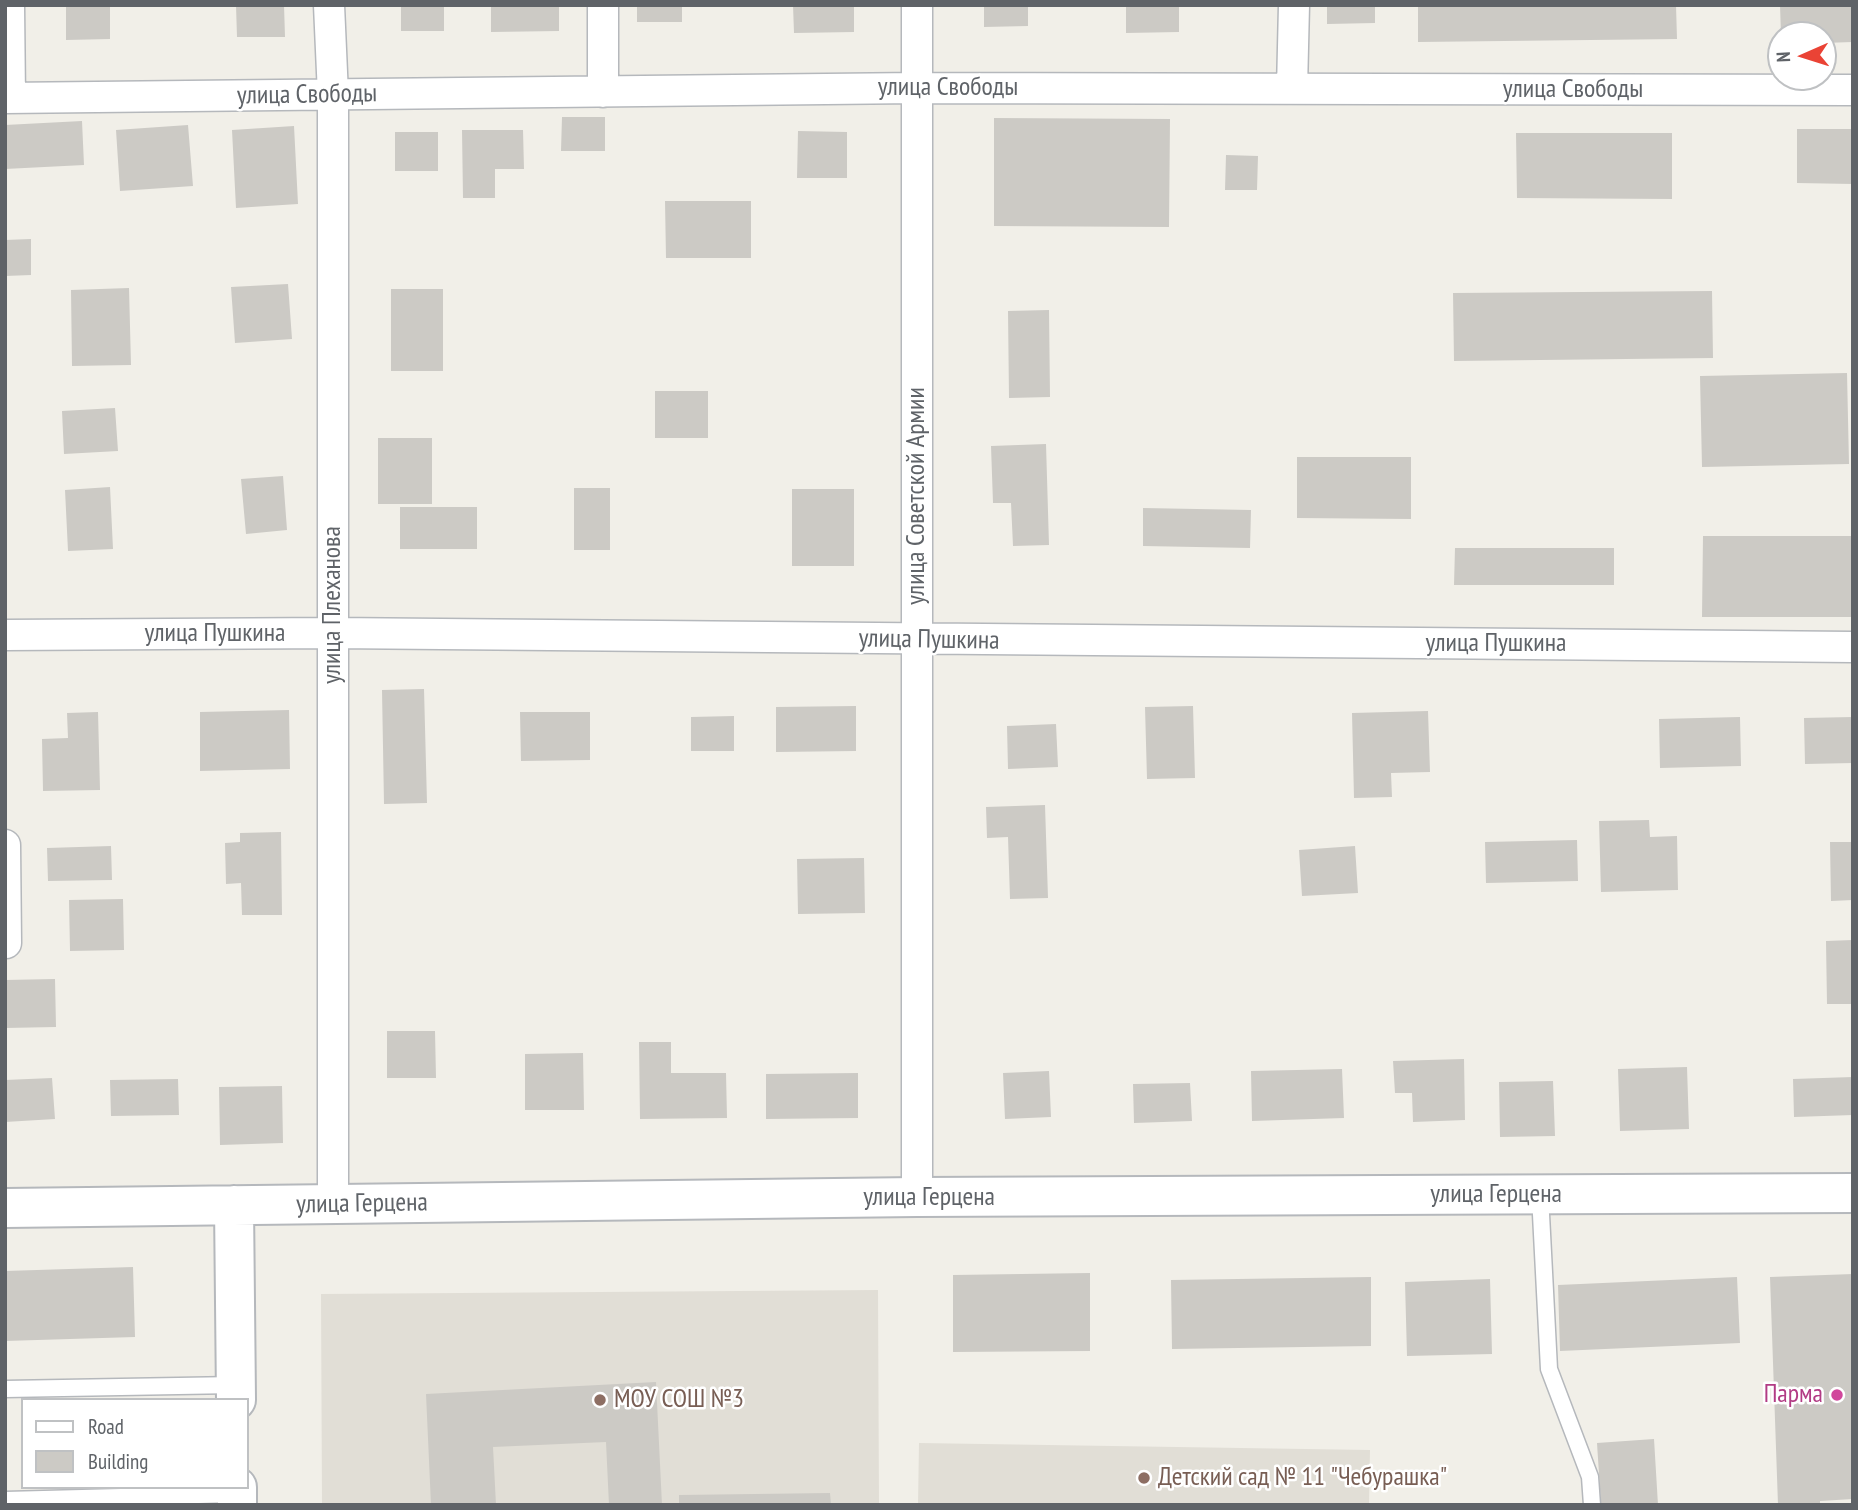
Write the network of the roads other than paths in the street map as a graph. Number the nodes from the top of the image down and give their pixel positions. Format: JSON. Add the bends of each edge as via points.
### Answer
{"nodes":[{"id":1,"x":9,"y":5,"type":"edge"},
{"id":2,"x":329,"y":5,"type":"edge"},
{"id":3,"x":603,"y":5,"type":"edge"},
{"id":4,"x":917,"y":5,"type":"edge"},
{"id":5,"x":1294,"y":5,"type":"edge"},
{"id":6,"x":917,"y":88,"type":"junction"},
{"id":7,"x":1292,"y":89,"type":"junction"},
{"id":8,"x":1853,"y":90,"type":"edge"},
{"id":9,"x":603,"y":92,"type":"junction"},
{"id":10,"x":333,"y":95,"type":"junction"},
{"id":11,"x":8,"y":98,"type":"edge"},
{"id":12,"x":333,"y":633,"type":"junction"},
{"id":13,"x":5,"y":635,"type":"edge"},
{"id":14,"x":917,"y":640,"type":"junction"},
{"id":15,"x":1853,"y":647,"type":"edge"},
{"id":16,"x":5,"y":845,"type":"edge"},
{"id":17,"x":6,"y":943,"type":"edge"},
{"id":18,"x":1853,"y":1193,"type":"edge"},
{"id":19,"x":1540,"y":1195,"type":"junction"},
{"id":20,"x":917,"y":1197,"type":"junction"},
{"id":21,"x":333,"y":1204,"type":"junction"},
{"id":22,"x":234,"y":1205,"type":"junction"},
{"id":23,"x":5,"y":1208,"type":"edge"},
{"id":24,"x":5,"y":1389,"type":"edge"},
{"id":25,"x":236,"y":1393,"type":"edge"},
{"id":26,"x":237,"y":1495,"type":"edge"},
{"id":27,"x":5,"y":1500,"type":"edge"},
{"id":28,"x":1592,"y":1505,"type":"edge"}],
"edges":[{"from":1,"to":11,"type":"street","name":"улица Свободы"},
{"from":2,"to":10,"type":"street","name":"улица Плеханова"},
{"from":3,"to":9,"type":"street"},
{"from":4,"to":6,"type":"street","name":"улица Советской Армии"},
{"from":5,"to":7,"type":"street"},
{"from":6,"to":7,"type":"street","name":"улица Свободы"},
{"from":6,"to":9,"type":"street","name":"улица Свободы"},
{"from":6,"to":14,"type":"street","name":"улица Советской Армии"},
{"from":7,"to":8,"type":"street","name":"улица Свободы"},
{"from":9,"to":10,"type":"street","name":"улица Свободы"},
{"from":10,"to":11,"type":"street","name":"улица Свободы"},
{"from":10,"to":12,"type":"street","name":"улица Плеханова"},
{"from":12,"to":13,"type":"street","name":"улица Пушкина"},
{"from":12,"to":14,"type":"street","name":"улица Пушкина"},
{"from":12,"to":21,"type":"street","name":"улица Плеханова"},
{"from":14,"to":15,"type":"street","name":"улица Пушкина"},
{"from":14,"to":20,"type":"street","name":"улица Советской Армии"},
{"from":16,"to":17,"type":"street"},
{"from":18,"to":19,"type":"street","name":"улица Герцена"},
{"from":19,"to":20,"type":"street","name":"улица Герцена"},
{"from":19,"to":28,"type":"lane","via":[[1549,1369],[1590,1477]]},
{"from":20,"to":21,"type":"street","name":"улица Герцена"},
{"from":21,"to":22,"type":"street","name":"улица Герцена"},
{"from":22,"to":23,"type":"street","name":"улица Герцена"},
{"from":22,"to":25,"type":"street"},
{"from":24,"to":25,"type":"lane"},
{"from":26,"to":27,"type":"lane"}]}
